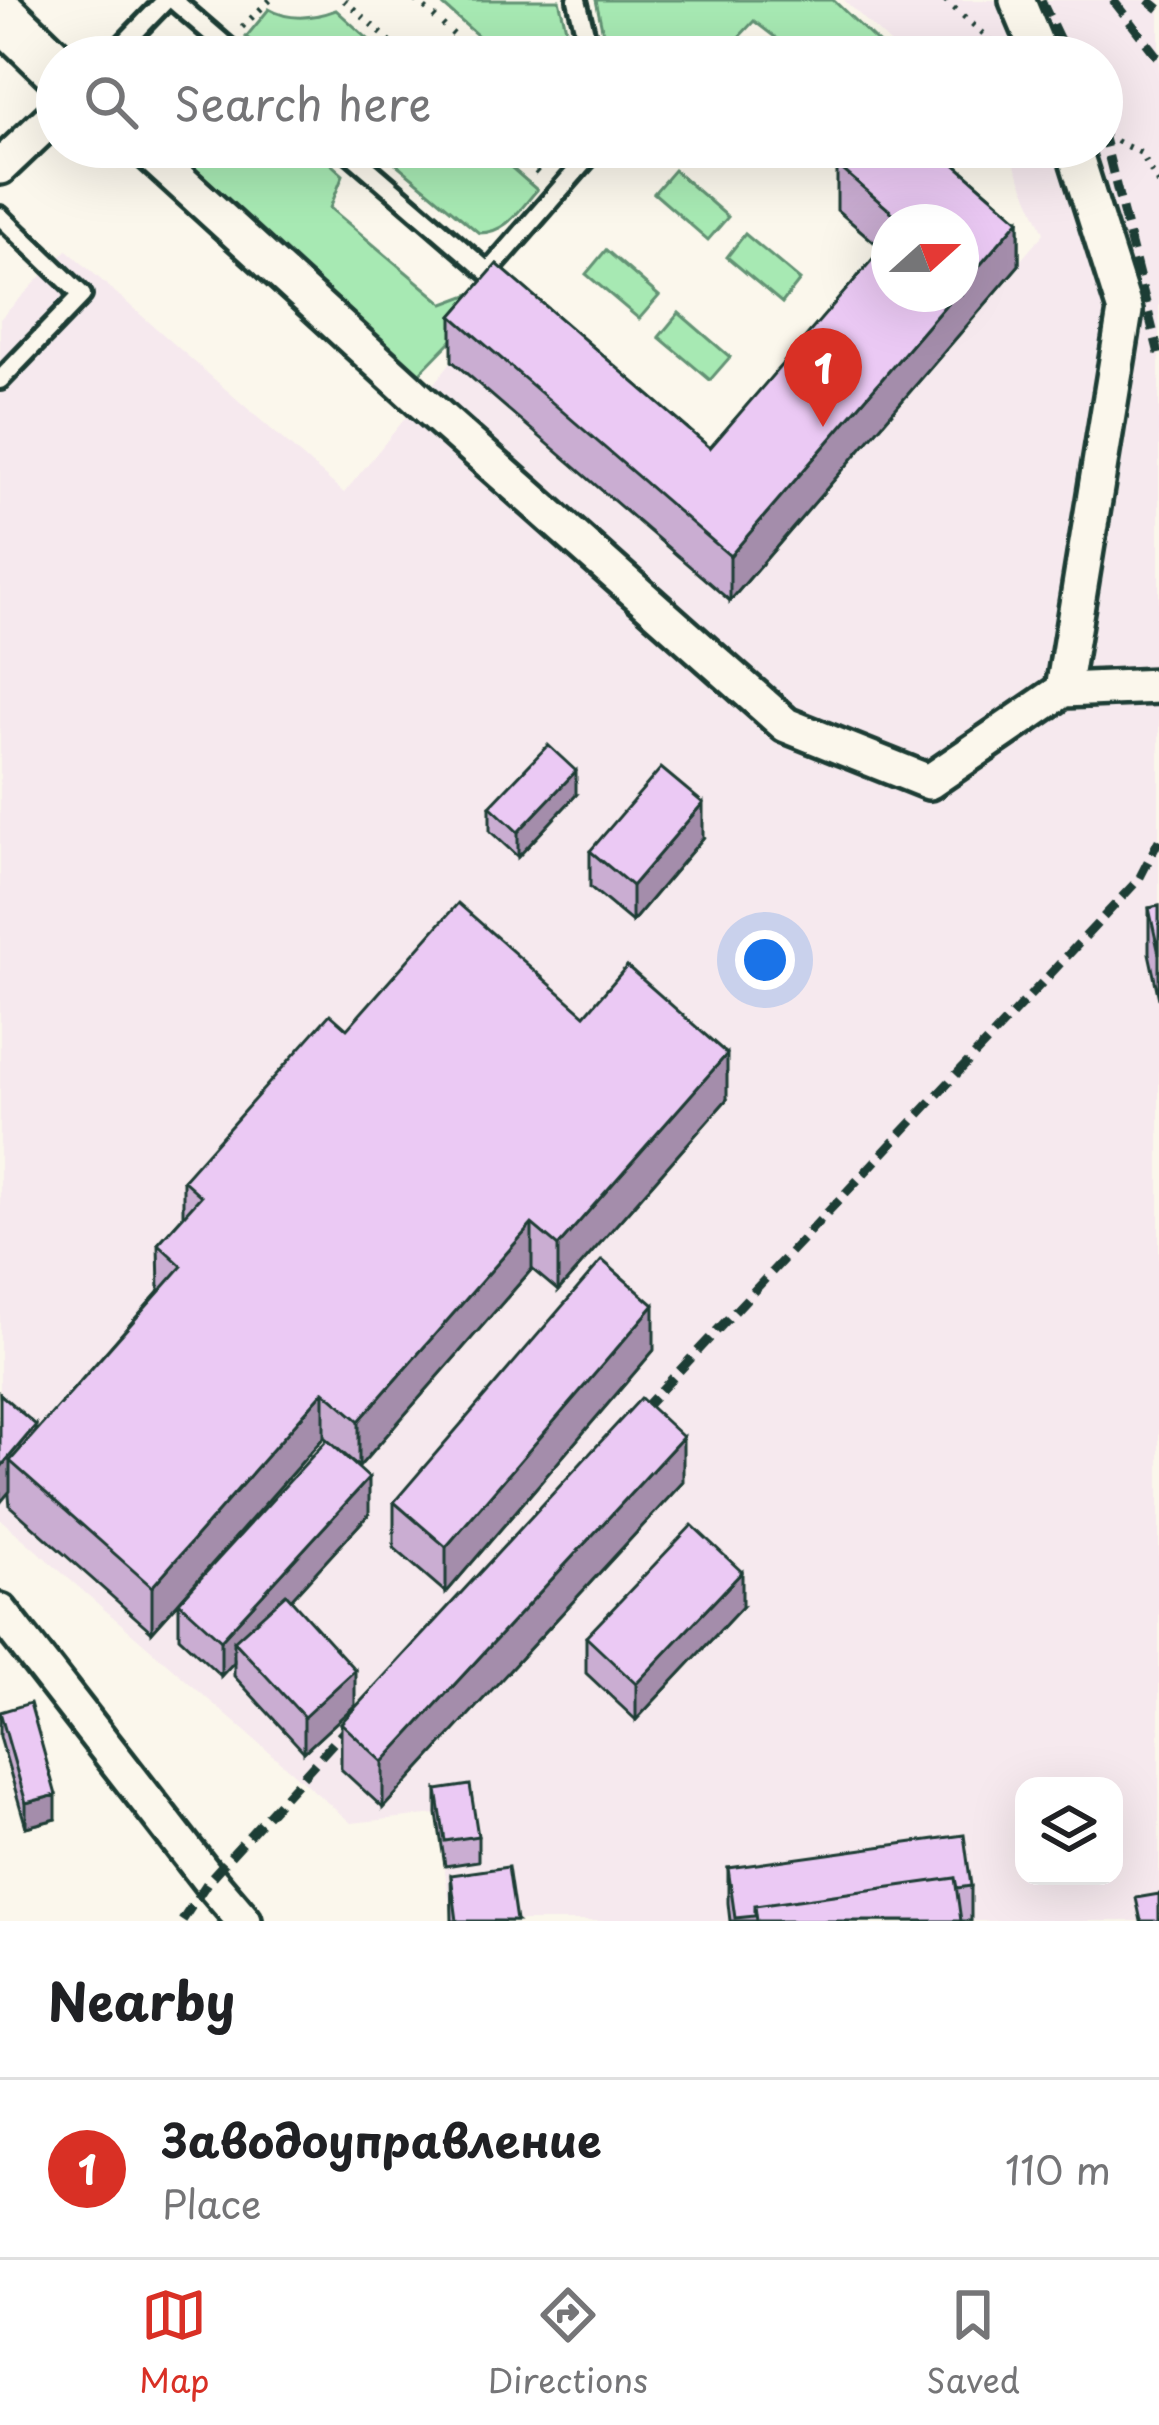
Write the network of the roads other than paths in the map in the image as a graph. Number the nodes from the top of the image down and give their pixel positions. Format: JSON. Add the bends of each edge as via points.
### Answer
{"nodes":[{"id":1,"x":170,"y":0,"type":"edge"},
{"id":2,"x":577,"y":0,"type":"edge"},
{"id":3,"x":1017,"y":0,"type":"edge"},
{"id":4,"x":0,"y":13,"type":"edge"},
{"id":5,"x":133,"y":36,"type":"edge"},
{"id":6,"x":214,"y":36,"type":"edge"},
{"id":7,"x":586,"y":36,"type":"edge"},
{"id":8,"x":1032,"y":36,"type":"edge"},
{"id":9,"x":36,"y":48,"type":"edge"},
{"id":10,"x":36,"y":133,"type":"edge"},
{"id":11,"x":0,"y":167,"type":"edge"},
{"id":12,"x":165,"y":168,"type":"edge"},
{"id":13,"x":367,"y":168,"type":"edge"},
{"id":14,"x":578,"y":168,"type":"edge"},
{"id":15,"x":1080,"y":168,"type":"edge"},
{"id":16,"x":0,"y":216,"type":"edge"},
{"id":17,"x":0,"y":380,"type":"edge"},
{"id":18,"x":1159,"y":686,"type":"edge"},
{"id":19,"x":1063,"y":691,"type":"junction"},
{"id":20,"x":0,"y":1611,"type":"edge"},
{"id":21,"x":244,"y":1921,"type":"edge"}],
"edges":[{"from":1,"to":5,"type":"lane"},
{"from":1,"to":6,"type":"lane"},
{"from":2,"to":7,"type":"lane"},
{"from":3,"to":8,"type":"street"},
{"from":4,"to":9,"type":"street"},
{"from":10,"to":11,"type":"street"},
{"from":12,"to":19,"type":"street","via":[[786,725],[929,782]]},
{"from":13,"to":14,"type":"lane","via":[[488,272]]},
{"from":15,"to":19,"type":"street","via":[[1125,311]]},
{"from":16,"to":17,"type":"lane","via":[[82,295]]},
{"from":18,"to":19,"type":"street"},
{"from":20,"to":21,"type":"street"}]}
